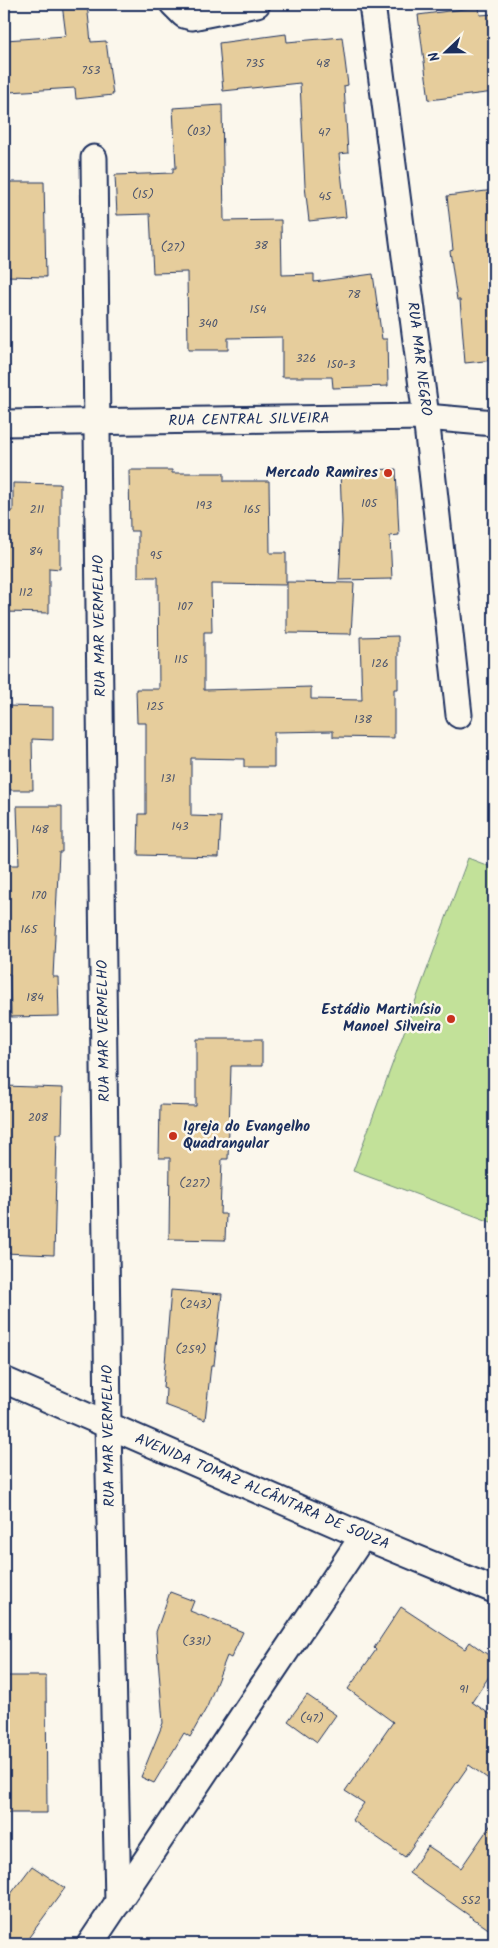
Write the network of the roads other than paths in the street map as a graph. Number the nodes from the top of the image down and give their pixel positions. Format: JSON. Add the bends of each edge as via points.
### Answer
{"nodes":[{"id":1,"x":258,"y":4,"type":"edge"},
{"id":2,"x":372,"y":4,"type":"edge"},
{"id":3,"x":175,"y":7,"type":"edge"},
{"id":4,"x":94,"y":158,"type":"dead end"},
{"id":5,"x":426,"y":417,"type":"junction"},
{"id":6,"x":98,"y":422,"type":"junction"},
{"id":7,"x":4,"y":423,"type":"edge"},
{"id":8,"x":494,"y":423,"type":"edge"},
{"id":9,"x":459,"y":715,"type":"dead end"},
{"id":10,"x":4,"y":1380,"type":"edge"},
{"id":11,"x":108,"y":1426,"type":"junction"},
{"id":12,"x":363,"y":1536,"type":"junction"},
{"id":13,"x":494,"y":1590,"type":"edge"},
{"id":14,"x":118,"y":1903,"type":"junction"},
{"id":15,"x":90,"y":1944,"type":"edge"}],
"edges":[{"from":1,"to":3,"type":"street","via":[[192,16],[184,15]]},
{"from":2,"to":5,"type":"street","name":"RUA MAR NEGRO"},
{"from":4,"to":6,"type":"street","name":"RUA MAR VERMELHO"},
{"from":5,"to":6,"type":"street","name":"RUA CENTRAL SILVEIRA"},
{"from":5,"to":8,"type":"street","name":"RUA CENTRAL SILVEIRA"},
{"from":5,"to":9,"type":"street","name":"RUA MAR NEGRO"},
{"from":6,"to":7,"type":"street","name":"RUA CENTRAL SILVEIRA"},
{"from":6,"to":11,"type":"street","name":"RUA MAR VERMELHO"},
{"from":10,"to":11,"type":"street","name":"AVENIDA TOMAZ ALCÂNTARA DE SOUZA"},
{"from":11,"to":12,"type":"street","name":"AVENIDA TOMAZ ALCÂNTARA DE SOUZA"},
{"from":11,"to":14,"type":"street","name":"RUA MAR VERMELHO"},
{"from":12,"to":13,"type":"street","name":"AVENIDA TOMAZ ALCÂNTARA DE SOUZA"},
{"from":12,"to":14,"type":"street"},
{"from":14,"to":15,"type":"street"}]}
